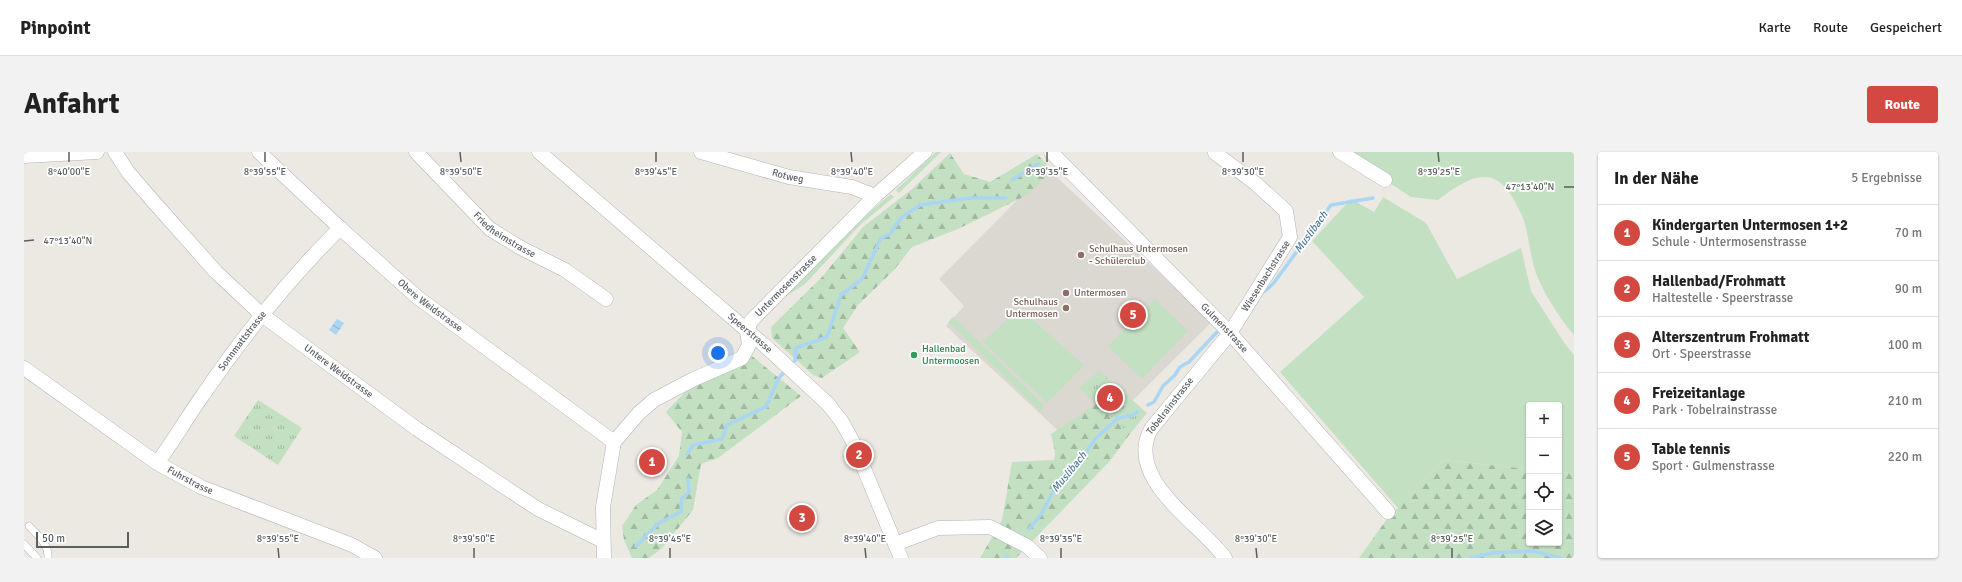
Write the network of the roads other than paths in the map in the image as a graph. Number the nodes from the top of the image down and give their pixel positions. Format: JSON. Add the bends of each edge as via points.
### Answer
{"nodes":[{"id":1,"x":97,"y":152,"type":"edge"},
{"id":2,"x":115,"y":152,"type":"edge"},
{"id":3,"x":259,"y":152,"type":"edge"},
{"id":4,"x":416,"y":152,"type":"edge"},
{"id":5,"x":539,"y":152,"type":"edge"},
{"id":6,"x":701,"y":152,"type":"edge"},
{"id":7,"x":925,"y":152,"type":"edge"},
{"id":8,"x":1051,"y":152,"type":"edge"},
{"id":9,"x":1340,"y":152,"type":"edge"},
{"id":10,"x":81,"y":153,"type":"edge"},
{"id":11,"x":1215,"y":153,"type":"edge"},
{"id":12,"x":24,"y":156,"type":"edge"},
{"id":13,"x":1385,"y":180,"type":"dead end"},
{"id":14,"x":875,"y":196,"type":"junction"},
{"id":15,"x":340,"y":228,"type":"junction"},
{"id":16,"x":606,"y":299,"type":"dead end"},
{"id":17,"x":262,"y":315,"type":"junction"},
{"id":18,"x":747,"y":331,"type":"junction"},
{"id":19,"x":1230,"y":333,"type":"junction"},
{"id":20,"x":24,"y":368,"type":"edge"},
{"id":21,"x":614,"y":442,"type":"junction"},
{"id":22,"x":157,"y":463,"type":"junction"},
{"id":23,"x":1388,"y":512,"type":"dead end"},
{"id":24,"x":29,"y":526,"type":"dead end"},
{"id":25,"x":603,"y":540,"type":"junction"},
{"id":26,"x":24,"y":544,"type":"edge"},
{"id":27,"x":895,"y":544,"type":"junction"},
{"id":28,"x":37,"y":558,"type":"edge"},
{"id":29,"x":48,"y":558,"type":"edge"},
{"id":30,"x":374,"y":558,"type":"edge"},
{"id":31,"x":604,"y":558,"type":"edge"},
{"id":32,"x":901,"y":558,"type":"edge"},
{"id":33,"x":1040,"y":558,"type":"edge"},
{"id":34,"x":1225,"y":558,"type":"edge"}],
"edges":[{"from":1,"to":10,"type":"street"},
{"from":2,"to":17,"type":"street","name":"Untere Weidstrasse","via":[[128,172],[216,272]]},
{"from":3,"to":15,"type":"street","name":"Obere Weidstrasse"},
{"from":4,"to":16,"type":"street","name":"Friedheimstrasse","via":[[490,229],[565,270]]},
{"from":5,"to":18,"type":"street","name":"Speerstrasse"},
{"from":6,"to":14,"type":"street","name":"Rotweg","via":[[789,177],[852,187]]},
{"from":7,"to":14,"type":"street","name":"Untermosenstrasse"},
{"from":8,"to":19,"type":"street","name":"Gulmenstrasse"},
{"from":9,"to":13,"type":"street"},
{"from":10,"to":12,"type":"street"},
{"from":11,"to":19,"type":"street","name":"Wiesenbachstrasse","via":[[1255,183],[1286,211],[1290,237]]},
{"from":14,"to":18,"type":"street","name":"Untermosenstrasse","via":[[751,321]]},
{"from":15,"to":17,"type":"street","name":"Sonnmattstrasse"},
{"from":15,"to":21,"type":"street","name":"Obere Weidstrasse","via":[[417,297]]},
{"from":17,"to":22,"type":"street","name":"Sonnmattstrasse"},
{"from":17,"to":25,"type":"street","name":"Untere Weidstrasse","via":[[417,429],[538,509]]},
{"from":18,"to":21,"type":"street","via":[[749,345],[742,358],[654,400]]},
{"from":18,"to":27,"type":"street","name":"Speerstrasse","via":[[834,411],[853,442]]},
{"from":19,"to":23,"type":"street","name":"Gulmenstrasse"},
{"from":19,"to":34,"type":"street","name":"Tobelrainstrasse","via":[[1150,429],[1145,439],[1144,450],[1146,466],[1162,490]]},
{"from":20,"to":22,"type":"street","name":"Fuhrstrasse"},
{"from":21,"to":25,"type":"street","via":[[603,507]]},
{"from":22,"to":30,"type":"street","name":"Fuhrstrasse","via":[[201,487],[352,545]]},
{"from":24,"to":29,"type":"lane","via":[[46,545]]},
{"from":25,"to":31,"type":"street"},
{"from":26,"to":28,"type":"lane"},
{"from":27,"to":32,"type":"street","name":"Speerstrasse"},
{"from":27,"to":33,"type":"street","via":[[938,528],[990,527],[1027,546]]}]}
